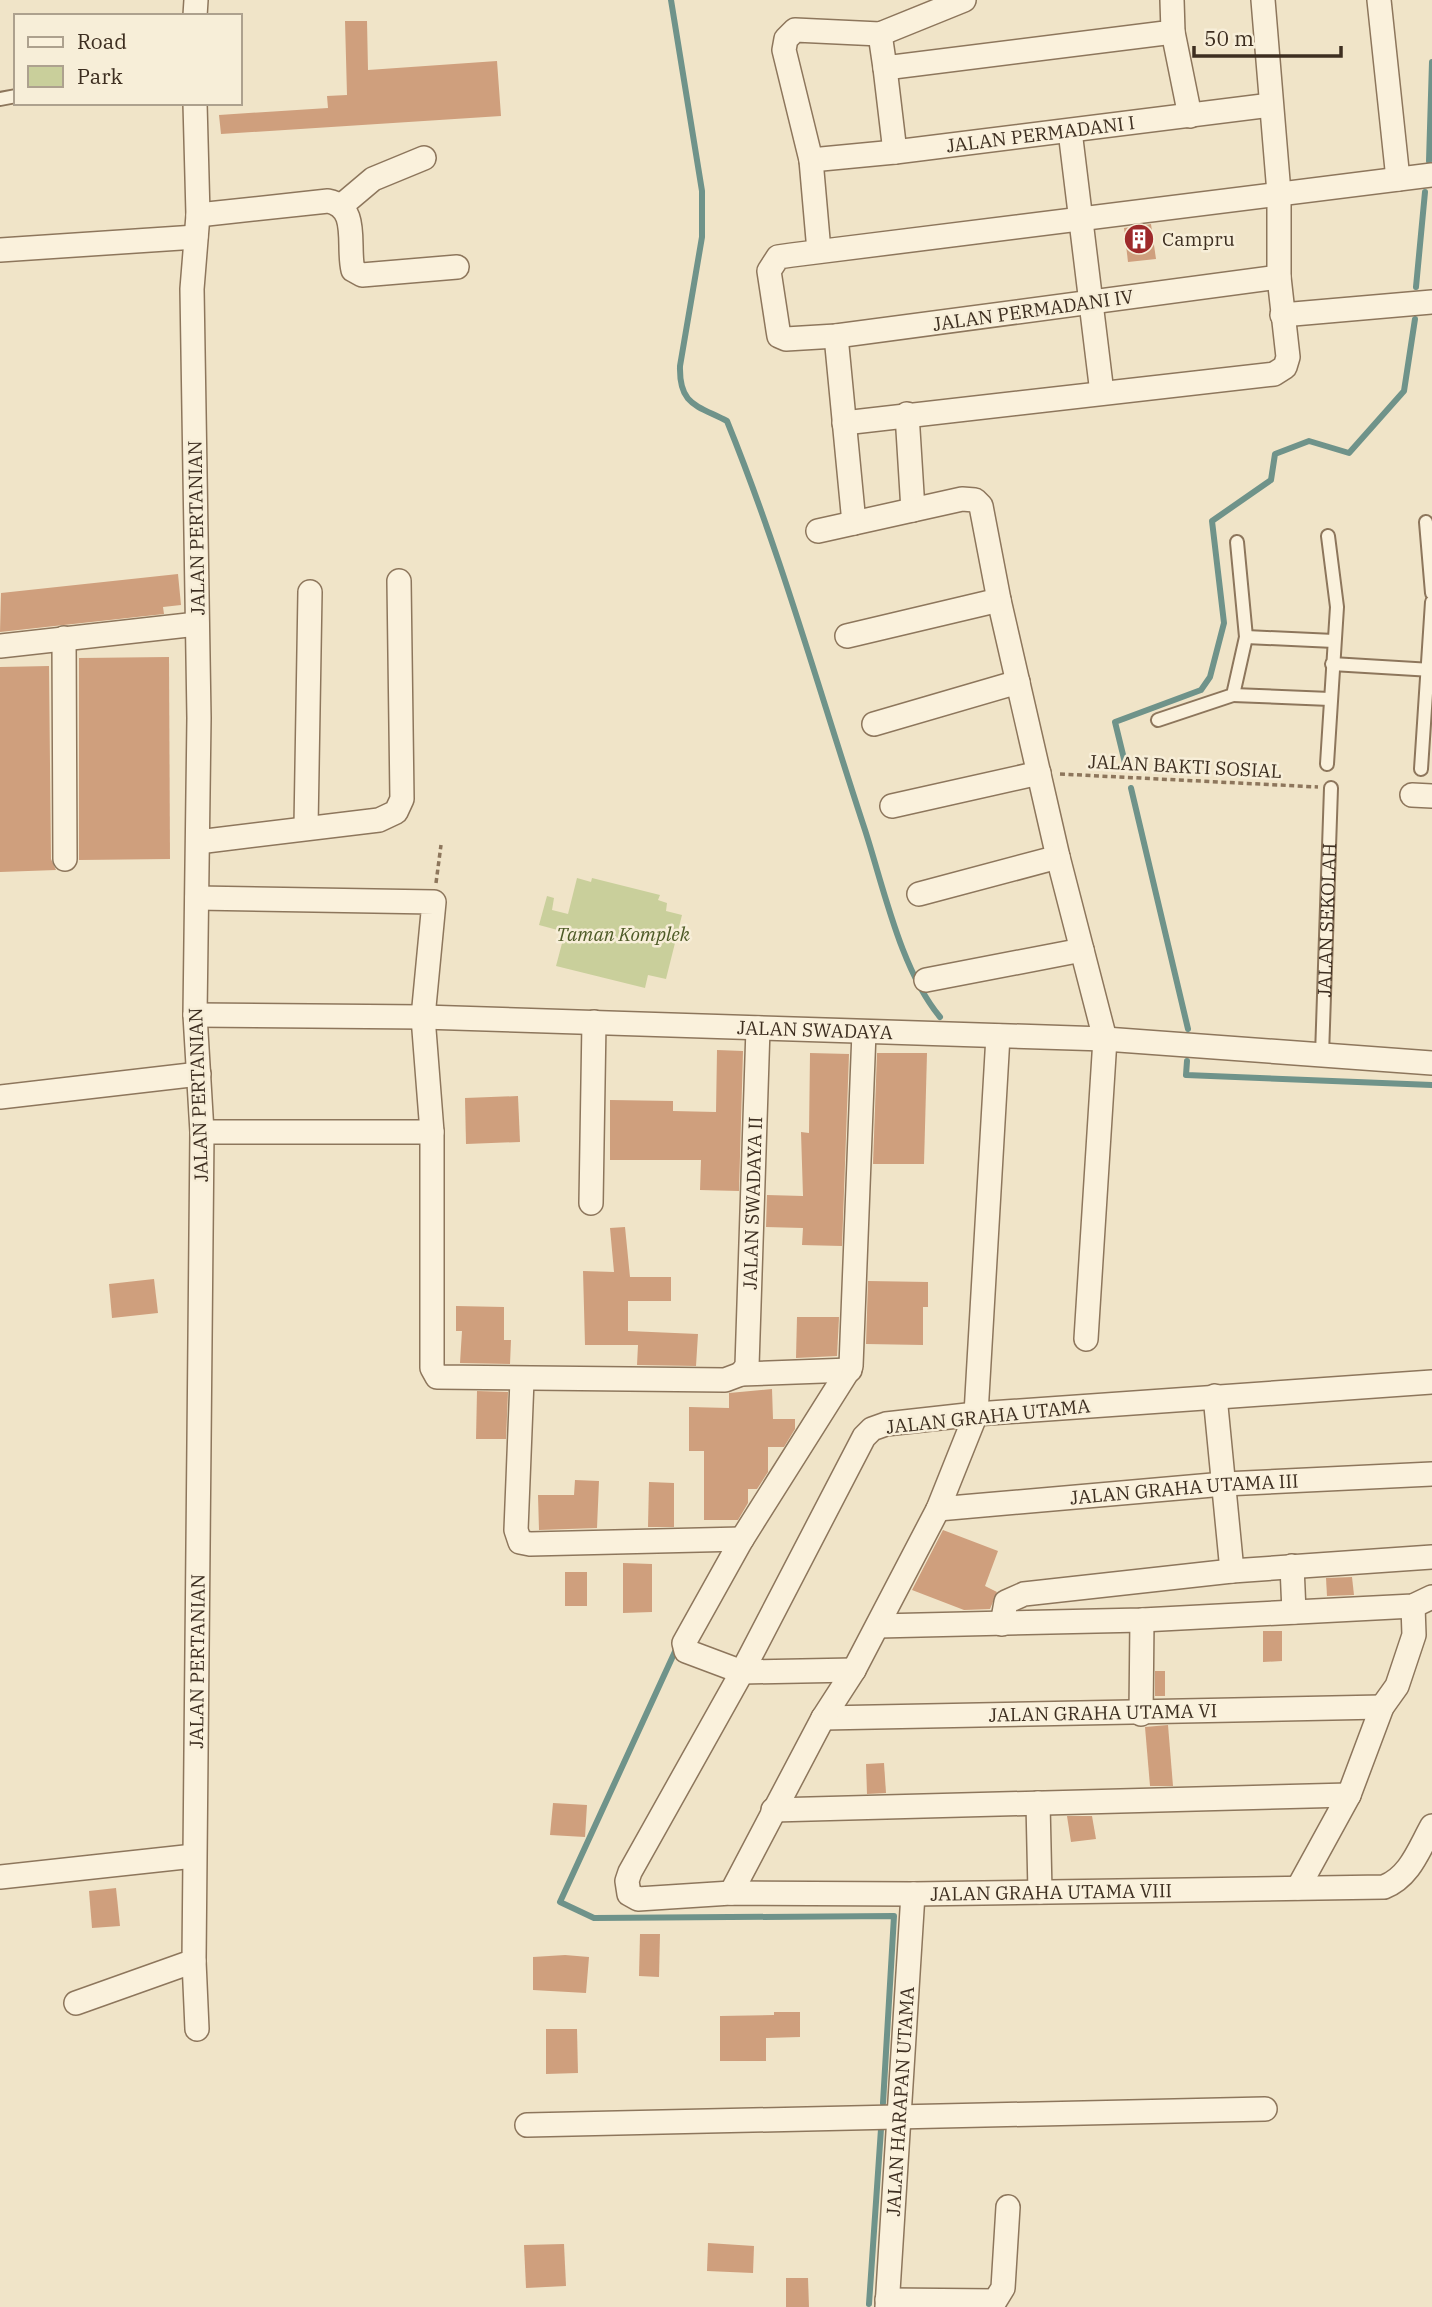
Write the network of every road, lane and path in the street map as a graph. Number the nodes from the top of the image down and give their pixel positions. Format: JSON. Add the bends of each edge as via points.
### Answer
{"nodes":[{"id":1,"x":964,"y":0,"type":"edge"},
{"id":2,"x":1172,"y":0,"type":"edge"},
{"id":3,"x":1264,"y":0,"type":"edge"},
{"id":4,"x":1379,"y":0,"type":"edge"},
{"id":5,"x":1173,"y":32,"type":"junction"},
{"id":6,"x":880,"y":34,"type":"junction"},
{"id":7,"x":885,"y":68,"type":"junction"},
{"id":8,"x":195,"y":105,"type":"edge"},
{"id":9,"x":1271,"y":105,"type":"junction"},
{"id":10,"x":1190,"y":117,"type":"junction"},
{"id":11,"x":1070,"y":131,"type":"junction"},
{"id":12,"x":895,"y":152,"type":"junction"},
{"id":13,"x":424,"y":158,"type":"dead end"},
{"id":14,"x":811,"y":160,"type":"junction"},
{"id":15,"x":1432,"y":175,"type":"edge"},
{"id":16,"x":1398,"y":179,"type":"junction"},
{"id":17,"x":1279,"y":193,"type":"junction"},
{"id":18,"x":341,"y":206,"type":"junction"},
{"id":19,"x":1079,"y":218,"type":"junction"},
{"id":20,"x":197,"y":226,"type":"junction"},
{"id":21,"x":0,"y":250,"type":"edge"},
{"id":22,"x":819,"y":251,"type":"junction"},
{"id":23,"x":457,"y":267,"type":"dead end"},
{"id":24,"x":1279,"y":277,"type":"junction"},
{"id":25,"x":1091,"y":302,"type":"junction"},
{"id":26,"x":1432,"y":302,"type":"edge"},
{"id":27,"x":1282,"y":315,"type":"junction"},
{"id":28,"x":836,"y":336,"type":"junction"},
{"id":29,"x":1102,"y":393,"type":"junction"},
{"id":30,"x":907,"y":414,"type":"junction"},
{"id":31,"x":844,"y":423,"type":"junction"},
{"id":32,"x":913,"y":510,"type":"junction"},
{"id":33,"x":1426,"y":522,"type":"dead end"},
{"id":34,"x":854,"y":523,"type":"junction"},
{"id":35,"x":818,"y":531,"type":"dead end"},
{"id":36,"x":1328,"y":536,"type":"dead end"},
{"id":37,"x":1237,"y":542,"type":"dead end"},
{"id":38,"x":399,"y":580,"type":"dead end"},
{"id":39,"x":310,"y":593,"type":"dead end"},
{"id":40,"x":1432,"y":593,"type":"edge"},
{"id":41,"x":999,"y":600,"type":"junction"},
{"id":42,"x":1432,"y":602,"type":"edge"},
{"id":43,"x":197,"y":624,"type":"junction"},
{"id":44,"x":847,"y":636,"type":"dead end"},
{"id":45,"x":1246,"y":637,"type":"junction"},
{"id":46,"x":64,"y":638,"type":"junction"},
{"id":47,"x":1334,"y":641,"type":"junction"},
{"id":48,"x":0,"y":646,"type":"edge"},
{"id":49,"x":1332,"y":664,"type":"junction"},
{"id":50,"x":1430,"y":670,"type":"edge"},
{"id":51,"x":1018,"y":681,"type":"junction"},
{"id":52,"x":1233,"y":695,"type":"junction"},
{"id":53,"x":1330,"y":699,"type":"junction"},
{"id":54,"x":1158,"y":720,"type":"dead end"},
{"id":55,"x":874,"y":724,"type":"dead end"},
{"id":56,"x":1326,"y":764,"type":"dead end"},
{"id":57,"x":1420,"y":769,"type":"dead end"},
{"id":58,"x":1039,"y":773,"type":"junction"},
{"id":59,"x":1331,"y":788,"type":"joint"},
{"id":60,"x":892,"y":806,"type":"dead end"},
{"id":61,"x":306,"y":827,"type":"junction"},
{"id":62,"x":198,"y":842,"type":"junction"},
{"id":63,"x":441,"y":845,"type":"dead end"},
{"id":64,"x":1058,"y":857,"type":"junction"},
{"id":65,"x":65,"y":859,"type":"dead end"},
{"id":66,"x":919,"y":894,"type":"dead end"},
{"id":67,"x":197,"y":898,"type":"junction"},
{"id":68,"x":434,"y":902,"type":"junction"},
{"id":69,"x":1082,"y":950,"type":"junction"},
{"id":70,"x":926,"y":981,"type":"dead end"},
{"id":71,"x":195,"y":1015,"type":"junction"},
{"id":72,"x":423,"y":1017,"type":"junction"},
{"id":73,"x":594,"y":1022,"type":"junction"},
{"id":74,"x":758,"y":1028,"type":"junction"},
{"id":75,"x":864,"y":1032,"type":"junction"},
{"id":76,"x":998,"y":1036,"type":"junction"},
{"id":77,"x":1105,"y":1039,"type":"junction"},
{"id":78,"x":1322,"y":1055,"type":"junction"},
{"id":79,"x":1432,"y":1063,"type":"edge"},
{"id":80,"x":199,"y":1074,"type":"junction"},
{"id":81,"x":0,"y":1097,"type":"edge"},
{"id":82,"x":202,"y":1132,"type":"junction"},
{"id":83,"x":432,"y":1132,"type":"junction"},
{"id":84,"x":591,"y":1203,"type":"dead end"},
{"id":85,"x":1086,"y":1339,"type":"dead end"},
{"id":86,"x":850,"y":1370,"type":"junction"},
{"id":87,"x":741,"y":1374,"type":"junction"},
{"id":88,"x":522,"y":1380,"type":"junction"},
{"id":89,"x":1432,"y":1382,"type":"edge"},
{"id":90,"x":1215,"y":1396,"type":"junction"},
{"id":91,"x":976,"y":1415,"type":"junction"},
{"id":92,"x":1432,"y":1474,"type":"edge"},
{"id":93,"x":1224,"y":1484,"type":"junction"},
{"id":94,"x":937,"y":1509,"type":"junction"},
{"id":95,"x":743,"y":1539,"type":"junction"},
{"id":96,"x":1432,"y":1557,"type":"edge"},
{"id":97,"x":1292,"y":1566,"type":"junction"},
{"id":98,"x":1232,"y":1571,"type":"junction"},
{"id":99,"x":1081,"y":1588,"type":"junction"},
{"id":100,"x":1422,"y":1601,"type":"edge"},
{"id":101,"x":1294,"y":1612,"type":"junction"},
{"id":102,"x":1142,"y":1620,"type":"junction"},
{"id":103,"x":1084,"y":1622,"type":"junction"},
{"id":104,"x":1002,"y":1624,"type":"junction"},
{"id":105,"x":878,"y":1626,"type":"junction"},
{"id":106,"x":854,"y":1670,"type":"junction"},
{"id":107,"x":743,"y":1672,"type":"junction"},
{"id":108,"x":1382,"y":1707,"type":"junction"},
{"id":109,"x":1141,"y":1714,"type":"junction"},
{"id":110,"x":823,"y":1718,"type":"junction"},
{"id":111,"x":1349,"y":1795,"type":"junction"},
{"id":112,"x":1038,"y":1803,"type":"junction"},
{"id":113,"x":773,"y":1810,"type":"junction"},
{"id":114,"x":1432,"y":1826,"type":"edge"},
{"id":115,"x":194,"y":1856,"type":"junction"},
{"id":116,"x":0,"y":1877,"type":"edge"},
{"id":117,"x":1298,"y":1888,"type":"junction"},
{"id":118,"x":1040,"y":1892,"type":"junction"},
{"id":119,"x":731,"y":1893,"type":"junction"},
{"id":120,"x":913,"y":1894,"type":"junction"},
{"id":121,"x":638,"y":1899,"type":"joint"},
{"id":122,"x":194,"y":1961,"type":"junction"},
{"id":123,"x":76,"y":2003,"type":"dead end"},
{"id":124,"x":197,"y":2029,"type":"dead end"},
{"id":125,"x":1265,"y":2109,"type":"dead end"},
{"id":126,"x":901,"y":2115,"type":"junction"},
{"id":127,"x":527,"y":2126,"type":"dead end"},
{"id":128,"x":1008,"y":2207,"type":"dead end"},
{"id":129,"x":887,"y":2304,"type":"edge"}],
"edges":[{"from":1,"to":6,"type":"street"},
{"from":2,"to":5,"type":"street"},
{"from":3,"to":9,"type":"street"},
{"from":4,"to":16,"type":"street"},
{"from":5,"to":7,"type":"street"},
{"from":5,"to":10,"type":"street"},
{"from":6,"to":7,"type":"street"},
{"from":6,"to":14,"type":"street","via":[[794,30],[786,39],[784,50]]},
{"from":7,"to":12,"type":"street"},
{"from":8,"to":20,"type":"street","name":"JALAN PERTANIAN"},
{"from":9,"to":10,"type":"street","name":"JALAN PERMADANI I"},
{"from":9,"to":17,"type":"street"},
{"from":10,"to":11,"type":"street","name":"JALAN PERMADANI I"},
{"from":11,"to":12,"type":"street","name":"JALAN PERMADANI I"},
{"from":11,"to":19,"type":"street"},
{"from":12,"to":14,"type":"street","name":"JALAN PERMADANI I"},
{"from":13,"to":18,"type":"street","via":[[373,179]]},
{"from":14,"to":22,"type":"street"},
{"from":15,"to":16,"type":"street"},
{"from":16,"to":17,"type":"street"},
{"from":17,"to":19,"type":"street"},
{"from":17,"to":24,"type":"street"},
{"from":18,"to":20,"type":"street","via":[[328,201]]},
{"from":18,"to":23,"type":"street","via":[[350,222],[353,270],[362,275]]},
{"from":19,"to":22,"type":"street"},
{"from":19,"to":25,"type":"street"},
{"from":20,"to":21,"type":"street"},
{"from":20,"to":43,"type":"street","name":"JALAN PERTANIAN","via":[[192,289]]},
{"from":22,"to":28,"type":"street","name":"JALAN PERMADANI IV","via":[[778,257],[770,265],[779,336]]},
{"from":24,"to":25,"type":"street","name":"JALAN PERMADANI IV"},
{"from":24,"to":27,"type":"street"},
{"from":25,"to":28,"type":"street","name":"JALAN PERMADANI IV"},
{"from":25,"to":29,"type":"street"},
{"from":26,"to":27,"type":"street"},
{"from":27,"to":29,"type":"street","via":[[1288,357],[1282,371]]},
{"from":28,"to":31,"type":"street"},
{"from":29,"to":30,"type":"street"},
{"from":30,"to":31,"type":"street"},
{"from":30,"to":32,"type":"street"},
{"from":31,"to":34,"type":"street"},
{"from":32,"to":34,"type":"street"},
{"from":32,"to":41,"type":"street","via":[[962,499],[975,500],[981,506]]},
{"from":33,"to":40,"type":"lane"},
{"from":34,"to":35,"type":"street"},
{"from":36,"to":47,"type":"lane","via":[[1337,607]]},
{"from":37,"to":45,"type":"lane"},
{"from":38,"to":61,"type":"street","via":[[401,803],[396,812],[379,820]]},
{"from":39,"to":61,"type":"street"},
{"from":41,"to":44,"type":"street"},
{"from":41,"to":51,"type":"street"},
{"from":42,"to":50,"type":"lane"},
{"from":43,"to":46,"type":"street"},
{"from":43,"to":62,"type":"street","name":"JALAN PERTANIAN"},
{"from":45,"to":47,"type":"lane"},
{"from":45,"to":52,"type":"lane"},
{"from":46,"to":48,"type":"street"},
{"from":46,"to":65,"type":"street"},
{"from":47,"to":49,"type":"lane"},
{"from":49,"to":50,"type":"lane"},
{"from":49,"to":53,"type":"lane"},
{"from":50,"to":57,"type":"lane"},
{"from":51,"to":55,"type":"street"},
{"from":51,"to":58,"type":"street"},
{"from":52,"to":53,"type":"lane"},
{"from":52,"to":54,"type":"lane"},
{"from":53,"to":56,"type":"lane"},
{"from":58,"to":59,"type":"path","name":"JALAN BAKTI SOSIAL"},
{"from":58,"to":60,"type":"street"},
{"from":58,"to":64,"type":"street"},
{"from":59,"to":78,"type":"lane","name":"JALAN SEKOLAH"},
{"from":61,"to":62,"type":"street"},
{"from":62,"to":67,"type":"street","name":"JALAN PERTANIAN"},
{"from":63,"to":68,"type":"path"},
{"from":64,"to":66,"type":"street"},
{"from":64,"to":69,"type":"street"},
{"from":67,"to":68,"type":"street"},
{"from":67,"to":71,"type":"street","name":"JALAN PERTANIAN"},
{"from":68,"to":72,"type":"street"},
{"from":69,"to":70,"type":"street"},
{"from":69,"to":77,"type":"street"},
{"from":71,"to":72,"type":"street","name":"JALAN SWADAYA"},
{"from":71,"to":80,"type":"street","name":"JALAN PERTANIAN"},
{"from":72,"to":73,"type":"street","name":"JALAN SWADAYA"},
{"from":72,"to":83,"type":"street"},
{"from":73,"to":74,"type":"street","name":"JALAN SWADAYA"},
{"from":73,"to":84,"type":"street"},
{"from":74,"to":75,"type":"street","name":"JALAN SWADAYA"},
{"from":74,"to":87,"type":"street","name":"JALAN SWADAYA II","via":[[747,1366]]},
{"from":75,"to":76,"type":"street","name":"JALAN SWADAYA"},
{"from":75,"to":86,"type":"street"},
{"from":76,"to":77,"type":"street","name":"JALAN SWADAYA"},
{"from":76,"to":91,"type":"street"},
{"from":77,"to":78,"type":"street","name":"JALAN SWADAYA"},
{"from":77,"to":85,"type":"street"},
{"from":78,"to":79,"type":"street","name":"JALAN SWADAYA"},
{"from":80,"to":81,"type":"street"},
{"from":80,"to":82,"type":"street","name":"JALAN PERTANIAN"},
{"from":82,"to":83,"type":"street"},
{"from":82,"to":115,"type":"street","name":"JALAN PERTANIAN"},
{"from":83,"to":88,"type":"street","via":[[433,1373],[445,1380]]},
{"from":86,"to":87,"type":"street"},
{"from":86,"to":95,"type":"street"},
{"from":87,"to":88,"type":"street","via":[[725,1380]]},
{"from":88,"to":95,"type":"street","via":[[516,1530],[520,1542]]},
{"from":89,"to":90,"type":"street","name":"JALAN GRAHA UTAMA"},
{"from":90,"to":91,"type":"street","name":"JALAN GRAHA UTAMA"},
{"from":90,"to":93,"type":"street"},
{"from":91,"to":94,"type":"street"},
{"from":91,"to":107,"type":"street","name":"JALAN GRAHA UTAMA","via":[[886,1424],[864,1437]]},
{"from":92,"to":93,"type":"street","name":"JALAN GRAHA UTAMA III"},
{"from":93,"to":94,"type":"street","name":"JALAN GRAHA UTAMA III"},
{"from":93,"to":98,"type":"street"},
{"from":94,"to":105,"type":"street"},
{"from":95,"to":107,"type":"street","via":[[686,1635],[692,1654]]},
{"from":96,"to":97,"type":"street"},
{"from":97,"to":98,"type":"street"},
{"from":97,"to":101,"type":"street"},
{"from":98,"to":99,"type":"street"},
{"from":99,"to":103,"type":"street"},
{"from":99,"to":104,"type":"street","via":[[1017,1595],[1006,1602]]},
{"from":100,"to":101,"type":"street"},
{"from":100,"to":108,"type":"street","via":[[1398,1686]]},
{"from":101,"to":102,"type":"street"},
{"from":102,"to":103,"type":"street"},
{"from":102,"to":109,"type":"street"},
{"from":103,"to":104,"type":"street"},
{"from":104,"to":105,"type":"street"},
{"from":105,"to":106,"type":"street"},
{"from":106,"to":107,"type":"street"},
{"from":106,"to":110,"type":"street"},
{"from":107,"to":121,"type":"street","name":"JALAN GRAHA UTAMA","via":[[631,1872],[627,1888]]},
{"from":108,"to":109,"type":"street","name":"JALAN GRAHA UTAMA VI"},
{"from":108,"to":111,"type":"street"},
{"from":109,"to":110,"type":"street","name":"JALAN GRAHA UTAMA VI"},
{"from":110,"to":113,"type":"street"},
{"from":111,"to":112,"type":"street"},
{"from":111,"to":117,"type":"street"},
{"from":112,"to":113,"type":"street"},
{"from":112,"to":118,"type":"street"},
{"from":113,"to":119,"type":"street"},
{"from":114,"to":117,"type":"street","name":"JALAN GRAHA UTAMA VIII","via":[[1397,1882],[1384,1887]]},
{"from":115,"to":116,"type":"street"},
{"from":115,"to":122,"type":"street","name":"JALAN PERTANIAN"},
{"from":117,"to":118,"type":"street","name":"JALAN GRAHA UTAMA VIII"},
{"from":118,"to":120,"type":"street","name":"JALAN GRAHA UTAMA VIII"},
{"from":119,"to":120,"type":"street","name":"JALAN GRAHA UTAMA VIII"},
{"from":119,"to":121,"type":"street","name":"JALAN GRAHA UTAMA VIII"},
{"from":120,"to":126,"type":"street","name":"JALAN HARAPAN UTAMA"},
{"from":122,"to":123,"type":"street"},
{"from":122,"to":124,"type":"street","name":"JALAN PERTANIAN"},
{"from":125,"to":126,"type":"street"},
{"from":126,"to":127,"type":"street"},
{"from":126,"to":129,"type":"street","name":"JALAN HARAPAN UTAMA"},
{"from":128,"to":129,"type":"street","via":[[1003,2288],[995,2301]]}]}
